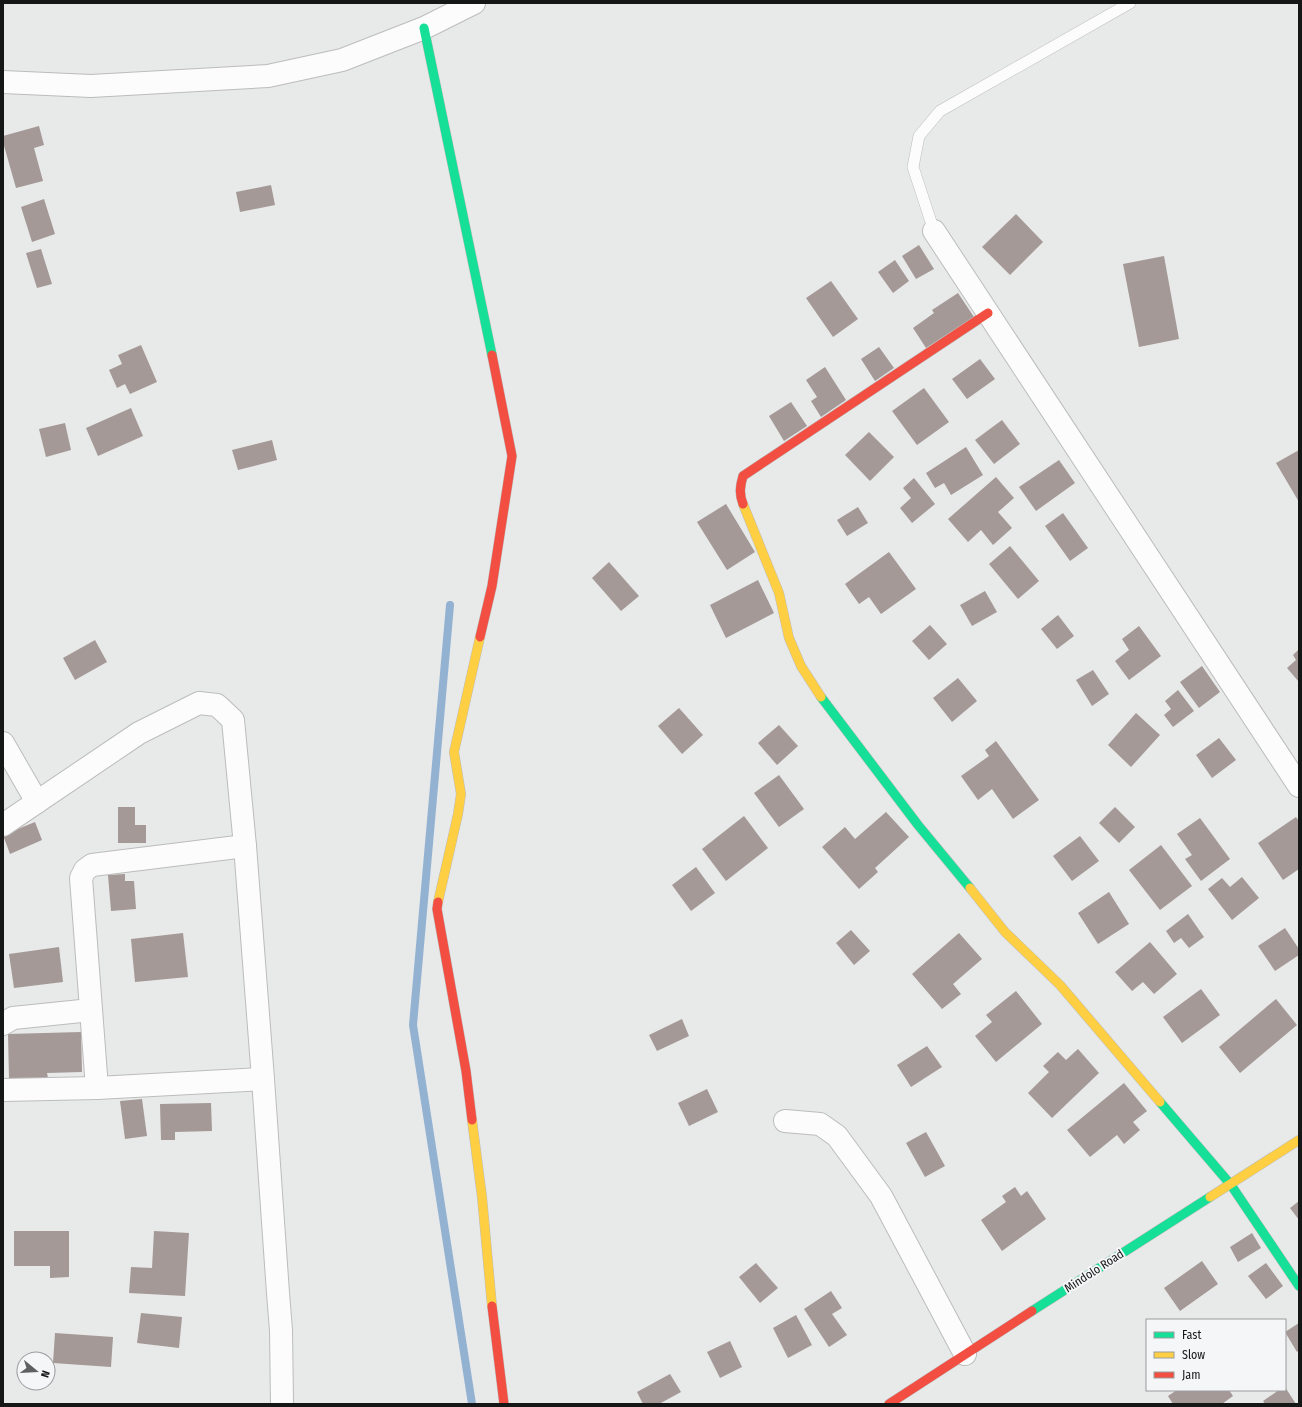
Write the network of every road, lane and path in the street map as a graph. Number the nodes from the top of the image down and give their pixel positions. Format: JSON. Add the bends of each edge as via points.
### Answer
{"nodes":[{"id":1,"x":474,"y":3,"type":"edge"},
{"id":2,"x":1130,"y":3,"type":"edge"},
{"id":3,"x":424,"y":28,"type":"junction"},
{"id":4,"x":3,"y":82,"type":"edge"},
{"id":5,"x":934,"y":231,"type":"joint"},
{"id":6,"x":988,"y":313,"type":"junction"},
{"id":7,"x":3,"y":743,"type":"edge"},
{"id":8,"x":1299,"y":786,"type":"edge"},
{"id":9,"x":37,"y":802,"type":"junction"},
{"id":10,"x":3,"y":825,"type":"edge"},
{"id":11,"x":245,"y":846,"type":"junction"},
{"id":12,"x":92,"y":1010,"type":"junction"},
{"id":13,"x":3,"y":1024,"type":"edge"},
{"id":14,"x":263,"y":1079,"type":"junction"},
{"id":15,"x":97,"y":1088,"type":"junction"},
{"id":16,"x":3,"y":1090,"type":"edge"},
{"id":17,"x":785,"y":1121,"type":"dead end"},
{"id":18,"x":1299,"y":1140,"type":"edge"},
{"id":19,"x":1231,"y":1185,"type":"junction"},
{"id":20,"x":1299,"y":1286,"type":"edge"},
{"id":21,"x":966,"y":1354,"type":"junction"},
{"id":22,"x":282,"y":1404,"type":"edge"},
{"id":23,"x":504,"y":1404,"type":"edge"},
{"id":24,"x":889,"y":1404,"type":"edge"}],
"edges":[{"from":1,"to":3,"type":"street"},
{"from":2,"to":5,"type":"lane","via":[[940,112],[919,136],[913,167]]},
{"from":3,"to":4,"type":"street","via":[[342,60],[268,76],[91,86]]},
{"from":3,"to":23,"type":"street","via":[[512,456],[492,586],[454,752],[461,794],[436,909],[467,1078]]},
{"from":5,"to":6,"type":"street"},
{"from":6,"to":8,"type":"street"},
{"from":6,"to":19,"type":"street","via":[[743,476],[740,486],[741,498],[779,593],[789,638],[801,666],[821,697],[918,825],[1005,932],[1060,985]]},
{"from":7,"to":9,"type":"street"},
{"from":9,"to":10,"type":"street"},
{"from":9,"to":11,"type":"street","via":[[139,733],[199,703],[217,705],[233,720]]},
{"from":11,"to":12,"type":"street","via":[[92,865],[85,870],[81,878]]},
{"from":11,"to":14,"type":"street"},
{"from":12,"to":13,"type":"street","via":[[13,1018]]},
{"from":12,"to":15,"type":"street"},
{"from":14,"to":15,"type":"street"},
{"from":14,"to":22,"type":"street","via":[[282,1330]]},
{"from":15,"to":16,"type":"street"},
{"from":17,"to":21,"type":"street","via":[[820,1124],[837,1136],[882,1196]]},
{"from":18,"to":19,"type":"street","name":"Mindolo Road"},
{"from":19,"to":20,"type":"street"},
{"from":19,"to":21,"type":"street","name":"Mindolo Road"},
{"from":21,"to":24,"type":"street","name":"Mindolo Road"}]}
